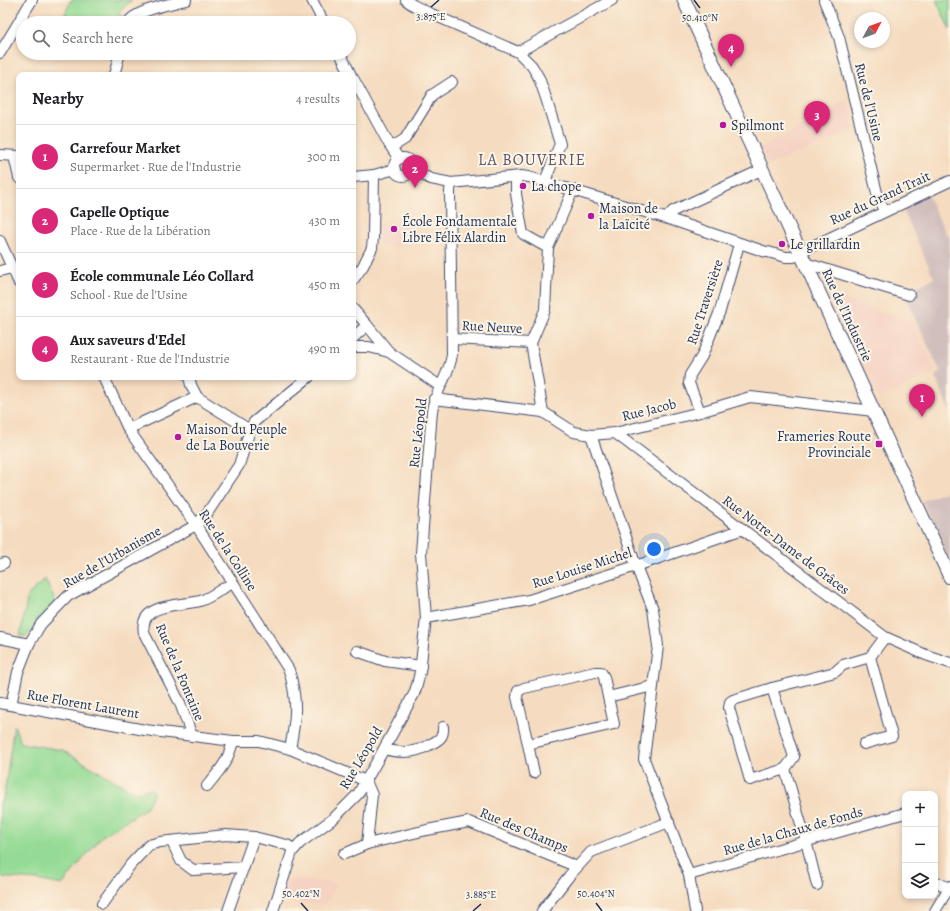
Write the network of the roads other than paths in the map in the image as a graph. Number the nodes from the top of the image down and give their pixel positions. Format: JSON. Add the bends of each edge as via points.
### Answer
{"nodes":[{"id":1,"x":32,"y":0,"type":"edge"},
{"id":2,"x":186,"y":0,"type":"edge"},
{"id":3,"x":312,"y":0,"type":"edge"},
{"id":4,"x":406,"y":0,"type":"edge"},
{"id":5,"x":612,"y":0,"type":"edge"},
{"id":6,"x":684,"y":0,"type":"edge"},
{"id":7,"x":824,"y":0,"type":"edge"},
{"id":8,"x":22,"y":16,"type":"edge"},
{"id":9,"x":135,"y":16,"type":"edge"},
{"id":10,"x":320,"y":16,"type":"edge"},
{"id":11,"x":16,"y":26,"type":"edge"},
{"id":12,"x":518,"y":52,"type":"junction"},
{"id":13,"x":0,"y":53,"type":"edge"},
{"id":14,"x":118,"y":60,"type":"edge"},
{"id":15,"x":344,"y":60,"type":"edge"},
{"id":16,"x":115,"y":72,"type":"edge"},
{"id":17,"x":350,"y":72,"type":"edge"},
{"id":18,"x":452,"y":82,"type":"dead end"},
{"id":19,"x":356,"y":84,"type":"edge"},
{"id":20,"x":392,"y":147,"type":"junction"},
{"id":21,"x":0,"y":155,"type":"edge"},
{"id":22,"x":16,"y":156,"type":"edge"},
{"id":23,"x":399,"y":159,"type":"junction"},
{"id":24,"x":395,"y":169,"type":"junction"},
{"id":25,"x":763,"y":169,"type":"junction"},
{"id":26,"x":412,"y":170,"type":"junction"},
{"id":27,"x":374,"y":175,"type":"junction"},
{"id":28,"x":356,"y":177,"type":"edge"},
{"id":29,"x":516,"y":177,"type":"junction"},
{"id":30,"x":545,"y":181,"type":"junction"},
{"id":31,"x":950,"y":181,"type":"edge"},
{"id":32,"x":451,"y":183,"type":"junction"},
{"id":33,"x":573,"y":190,"type":"junction"},
{"id":34,"x":884,"y":211,"type":"junction"},
{"id":35,"x":667,"y":218,"type":"junction"},
{"id":36,"x":0,"y":241,"type":"edge"},
{"id":37,"x":739,"y":244,"type":"junction"},
{"id":38,"x":548,"y":248,"type":"junction"},
{"id":39,"x":803,"y":257,"type":"junction"},
{"id":40,"x":11,"y":268,"type":"junction"},
{"id":41,"x":0,"y":271,"type":"edge"},
{"id":42,"x":356,"y":276,"type":"edge"},
{"id":43,"x":16,"y":277,"type":"edge"},
{"id":44,"x":909,"y":295,"type":"dead end"},
{"id":45,"x":356,"y":312,"type":"edge"},
{"id":46,"x":367,"y":325,"type":"junction"},
{"id":47,"x":356,"y":335,"type":"edge"},
{"id":48,"x":452,"y":339,"type":"junction"},
{"id":49,"x":532,"y":343,"type":"junction"},
{"id":50,"x":356,"y":347,"type":"edge"},
{"id":51,"x":389,"y":352,"type":"junction"},
{"id":52,"x":105,"y":380,"type":"edge"},
{"id":53,"x":190,"y":380,"type":"edge"},
{"id":54,"x":305,"y":380,"type":"edge"},
{"id":55,"x":440,"y":386,"type":"junction"},
{"id":56,"x":197,"y":397,"type":"junction"},
{"id":57,"x":434,"y":399,"type":"junction"},
{"id":58,"x":874,"y":411,"type":"junction"},
{"id":59,"x":543,"y":412,"type":"junction"},
{"id":60,"x":700,"y":412,"type":"junction"},
{"id":61,"x":128,"y":429,"type":"junction"},
{"id":62,"x":250,"y":430,"type":"junction"},
{"id":63,"x":615,"y":433,"type":"junction"},
{"id":64,"x":590,"y":435,"type":"junction"},
{"id":65,"x":196,"y":525,"type":"junction"},
{"id":66,"x":742,"y":529,"type":"junction"},
{"id":67,"x":636,"y":566,"type":"junction"},
{"id":68,"x":950,"y":577,"type":"edge"},
{"id":69,"x":232,"y":582,"type":"junction"},
{"id":70,"x":426,"y":618,"type":"junction"},
{"id":71,"x":885,"y":636,"type":"junction"},
{"id":72,"x":0,"y":638,"type":"edge"},
{"id":73,"x":29,"y":644,"type":"junction"},
{"id":74,"x":357,"y":651,"type":"dead end"},
{"id":75,"x":870,"y":657,"type":"junction"},
{"id":76,"x":950,"y":663,"type":"edge"},
{"id":77,"x":421,"y":666,"type":"junction"},
{"id":78,"x":653,"y":686,"type":"junction"},
{"id":79,"x":772,"y":688,"type":"junction"},
{"id":80,"x":608,"y":697,"type":"junction"},
{"id":81,"x":0,"y":703,"type":"edge"},
{"id":82,"x":11,"y":705,"type":"junction"},
{"id":83,"x":443,"y":727,"type":"dead end"},
{"id":84,"x":162,"y":732,"type":"joint"},
{"id":85,"x":192,"y":736,"type":"junction"},
{"id":86,"x":233,"y":741,"type":"junction"},
{"id":87,"x":528,"y":744,"type":"junction"},
{"id":88,"x":864,"y":744,"type":"dead end"},
{"id":89,"x":290,"y":749,"type":"junction"},
{"id":90,"x":384,"y":749,"type":"junction"},
{"id":91,"x":785,"y":769,"type":"junction"},
{"id":92,"x":534,"y":773,"type":"dead end"},
{"id":93,"x":366,"y":781,"type":"junction"},
{"id":94,"x":207,"y":786,"type":"dead end"},
{"id":95,"x":902,"y":814,"type":"edge"},
{"id":96,"x":669,"y":822,"type":"junction"},
{"id":97,"x":254,"y":837,"type":"junction"},
{"id":98,"x":806,"y":841,"type":"junction"},
{"id":99,"x":172,"y":842,"type":"junction"},
{"id":100,"x":367,"y":844,"type":"junction"},
{"id":101,"x":294,"y":849,"type":"junction"},
{"id":102,"x":344,"y":854,"type":"dead end"},
{"id":103,"x":244,"y":867,"type":"junction"},
{"id":104,"x":577,"y":867,"type":"junction"},
{"id":105,"x":688,"y":875,"type":"junction"},
{"id":106,"x":938,"y":882,"type":"edge"},
{"id":107,"x":817,"y":885,"type":"dead end"},
{"id":108,"x":949,"y":887,"type":"edge"},
{"id":109,"x":102,"y":904,"type":"dead end"},
{"id":110,"x":228,"y":911,"type":"edge"},
{"id":111,"x":273,"y":911,"type":"edge"},
{"id":112,"x":542,"y":911,"type":"edge"},
{"id":113,"x":695,"y":911,"type":"edge"},
{"id":114,"x":935,"y":911,"type":"edge"}],
"edges":[{"from":1,"to":8,"type":"street"},
{"from":2,"to":9,"type":"street"},
{"from":3,"to":10,"type":"street"},
{"from":4,"to":12,"type":"street","via":[[426,12]]},
{"from":5,"to":12,"type":"street"},
{"from":6,"to":25,"type":"main road","name":"Rue de l'Industrie"},
{"from":7,"to":34,"type":"street","name":"Rue de l'Usine","via":[[839,37],[878,197]]},
{"from":11,"to":13,"type":"street"},
{"from":12,"to":30,"type":"street","via":[[532,66],[539,78],[560,144]]},
{"from":14,"to":16,"type":"street"},
{"from":15,"to":17,"type":"street"},
{"from":18,"to":20,"type":"street","via":[[432,95],[405,139]]},
{"from":19,"to":20,"type":"street"},
{"from":20,"to":23,"type":"street"},
{"from":21,"to":22,"type":"street"},
{"from":23,"to":24,"type":"street"},
{"from":23,"to":26,"type":"street","via":[[409,160]]},
{"from":24,"to":26,"type":"street","via":[[402,176]]},
{"from":24,"to":27,"type":"street"},
{"from":25,"to":35,"type":"street","via":[[673,211]]},
{"from":25,"to":39,"type":"main road","name":"Rue de l'Industrie"},
{"from":26,"to":32,"type":"street","name":"Rue du Grand Trait","via":[[431,179]]},
{"from":27,"to":28,"type":"street"},
{"from":27,"to":42,"type":"street","via":[[372,248]]},
{"from":29,"to":30,"type":"street","name":"Rue du Grand Trait","via":[[527,176]]},
{"from":29,"to":32,"type":"street","name":"Rue du Grand Trait"},
{"from":29,"to":38,"type":"street","via":[[516,194],[524,234]]},
{"from":30,"to":33,"type":"street","name":"Rue du Grand Trait"},
{"from":31,"to":34,"type":"street","name":"Rue du Grand Trait"},
{"from":32,"to":48,"type":"street","name":"Rue Léopold"},
{"from":33,"to":35,"type":"street","name":"Rue du Grand Trait"},
{"from":33,"to":38,"type":"street"},
{"from":34,"to":39,"type":"street","name":"Rue du Grand Trait"},
{"from":35,"to":37,"type":"street","name":"Rue du Grand Trait"},
{"from":36,"to":40,"type":"street"},
{"from":37,"to":39,"type":"street","name":"Rue du Grand Trait","via":[[786,258]]},
{"from":37,"to":60,"type":"street","name":"Rue Traversière","via":[[717,317],[702,356],[690,375],[689,383]]},
{"from":38,"to":49,"type":"street","via":[[546,310]]},
{"from":39,"to":44,"type":"street"},
{"from":39,"to":58,"type":"main road","name":"Rue de l'Industrie"},
{"from":40,"to":41,"type":"street"},
{"from":40,"to":43,"type":"street"},
{"from":45,"to":46,"type":"street"},
{"from":46,"to":47,"type":"street"},
{"from":46,"to":51,"type":"street"},
{"from":48,"to":49,"type":"street","name":"Rue Neuve"},
{"from":48,"to":55,"type":"street","name":"Rue Léopold","via":[[450,365]]},
{"from":49,"to":59,"type":"street"},
{"from":50,"to":51,"type":"street"},
{"from":51,"to":55,"type":"street"},
{"from":52,"to":61,"type":"street","name":"Rue de la Colline"},
{"from":53,"to":56,"type":"street"},
{"from":54,"to":62,"type":"street","via":[[254,422]]},
{"from":55,"to":57,"type":"street","name":"Rue Léopold"},
{"from":56,"to":61,"type":"street"},
{"from":56,"to":62,"type":"street"},
{"from":57,"to":59,"type":"street","name":"Rue Jacob"},
{"from":57,"to":70,"type":"street","name":"Rue Léopold","via":[[421,553]]},
{"from":58,"to":60,"type":"street","name":"Rue Jacob","via":[[750,397]]},
{"from":58,"to":68,"type":"main road","name":"Rue de l'Industrie"},
{"from":59,"to":64,"type":"street","name":"Rue Jacob","via":[[574,432]]},
{"from":60,"to":63,"type":"street","name":"Rue Jacob"},
{"from":61,"to":65,"type":"street","name":"Rue de la Colline"},
{"from":62,"to":65,"type":"street","name":"Rue de l'Urbanisme","via":[[239,465],[208,512]]},
{"from":63,"to":64,"type":"street","name":"Rue Jacob"},
{"from":63,"to":66,"type":"street","name":"Rue Notre-Dame de Grâces"},
{"from":64,"to":67,"type":"street"},
{"from":65,"to":69,"type":"street","name":"Rue de la Colline"},
{"from":65,"to":73,"type":"street","name":"Rue de l'Urbanisme","via":[[68,596],[41,624]]},
{"from":66,"to":67,"type":"street","name":"Rue Louise Michel"},
{"from":66,"to":71,"type":"street","name":"Rue Notre-Dame de Grâces"},
{"from":67,"to":70,"type":"street","name":"Rue Louise Michel","via":[[529,600]]},
{"from":67,"to":78,"type":"street","via":[[653,609],[656,629],[658,646]]},
{"from":69,"to":85,"type":"street","name":"Rue de la Fontaine","via":[[201,600],[158,609],[143,623],[144,633],[180,703]]},
{"from":69,"to":89,"type":"street","name":"Rue de la Colline","via":[[289,670],[296,702]]},
{"from":70,"to":77,"type":"street","name":"Rue Léopold"},
{"from":71,"to":75,"type":"street"},
{"from":71,"to":76,"type":"street","name":"Rue Notre-Dame de Grâces"},
{"from":72,"to":73,"type":"street"},
{"from":73,"to":82,"type":"street","name":"Rue de l'Urbanisme","via":[[18,672]]},
{"from":74,"to":77,"type":"street","via":[[385,661]]},
{"from":75,"to":79,"type":"street","via":[[843,665],[835,672]]},
{"from":75,"to":88,"type":"street","via":[[892,736]]},
{"from":77,"to":90,"type":"street","name":"Rue Léopold","via":[[414,693]]},
{"from":78,"to":80,"type":"street"},
{"from":78,"to":96,"type":"street","via":[[644,759]]},
{"from":79,"to":91,"type":"street","via":[[794,756]]},
{"from":79,"to":91,"type":"street","via":[[733,700],[729,708],[750,780]]},
{"from":80,"to":87,"type":"street","via":[[614,724]]},
{"from":80,"to":87,"type":"street","via":[[601,672],[524,688],[518,692],[517,697]]},
{"from":81,"to":82,"type":"street","name":"Rue Florent Laurent"},
{"from":82,"to":84,"type":"street","name":"Rue Florent Laurent"},
{"from":83,"to":90,"type":"street","via":[[440,739],[423,749],[406,752]]},
{"from":84,"to":85,"type":"street","name":"Rue de la Fontaine"},
{"from":85,"to":86,"type":"street","name":"Rue de la Fontaine"},
{"from":86,"to":89,"type":"street","name":"Rue de la Fontaine","via":[[259,741]]},
{"from":86,"to":94,"type":"street","via":[[230,755]]},
{"from":87,"to":92,"type":"street"},
{"from":89,"to":93,"type":"street","name":"Rue de la Fontaine"},
{"from":90,"to":93,"type":"street","name":"Rue Léopold"},
{"from":91,"to":98,"type":"street"},
{"from":93,"to":100,"type":"street","via":[[372,795]]},
{"from":93,"to":101,"type":"street","name":"Rue Léopold","via":[[358,794],[339,813]]},
{"from":95,"to":98,"type":"street","name":"Rue de la Chaux de Fonds"},
{"from":96,"to":104,"type":"street","via":[[596,850]]},
{"from":96,"to":105,"type":"street"},
{"from":97,"to":99,"type":"street","via":[[226,835]]},
{"from":97,"to":101,"type":"street"},
{"from":97,"to":103,"type":"street"},
{"from":98,"to":105,"type":"street","name":"Rue de la Chaux de Fonds"},
{"from":98,"to":107,"type":"street"},
{"from":99,"to":103,"type":"street","via":[[181,861],[193,870]]},
{"from":99,"to":109,"type":"street","via":[[149,845],[131,864]]},
{"from":100,"to":102,"type":"street","name":"Rue des Champs"},
{"from":100,"to":104,"type":"street","name":"Rue des Champs","via":[[469,822]]},
{"from":101,"to":111,"type":"street","name":"Rue Léopold"},
{"from":103,"to":110,"type":"street"},
{"from":104,"to":112,"type":"street"},
{"from":105,"to":113,"type":"street"},
{"from":106,"to":108,"type":"street"},
{"from":108,"to":114,"type":"street"}]}
